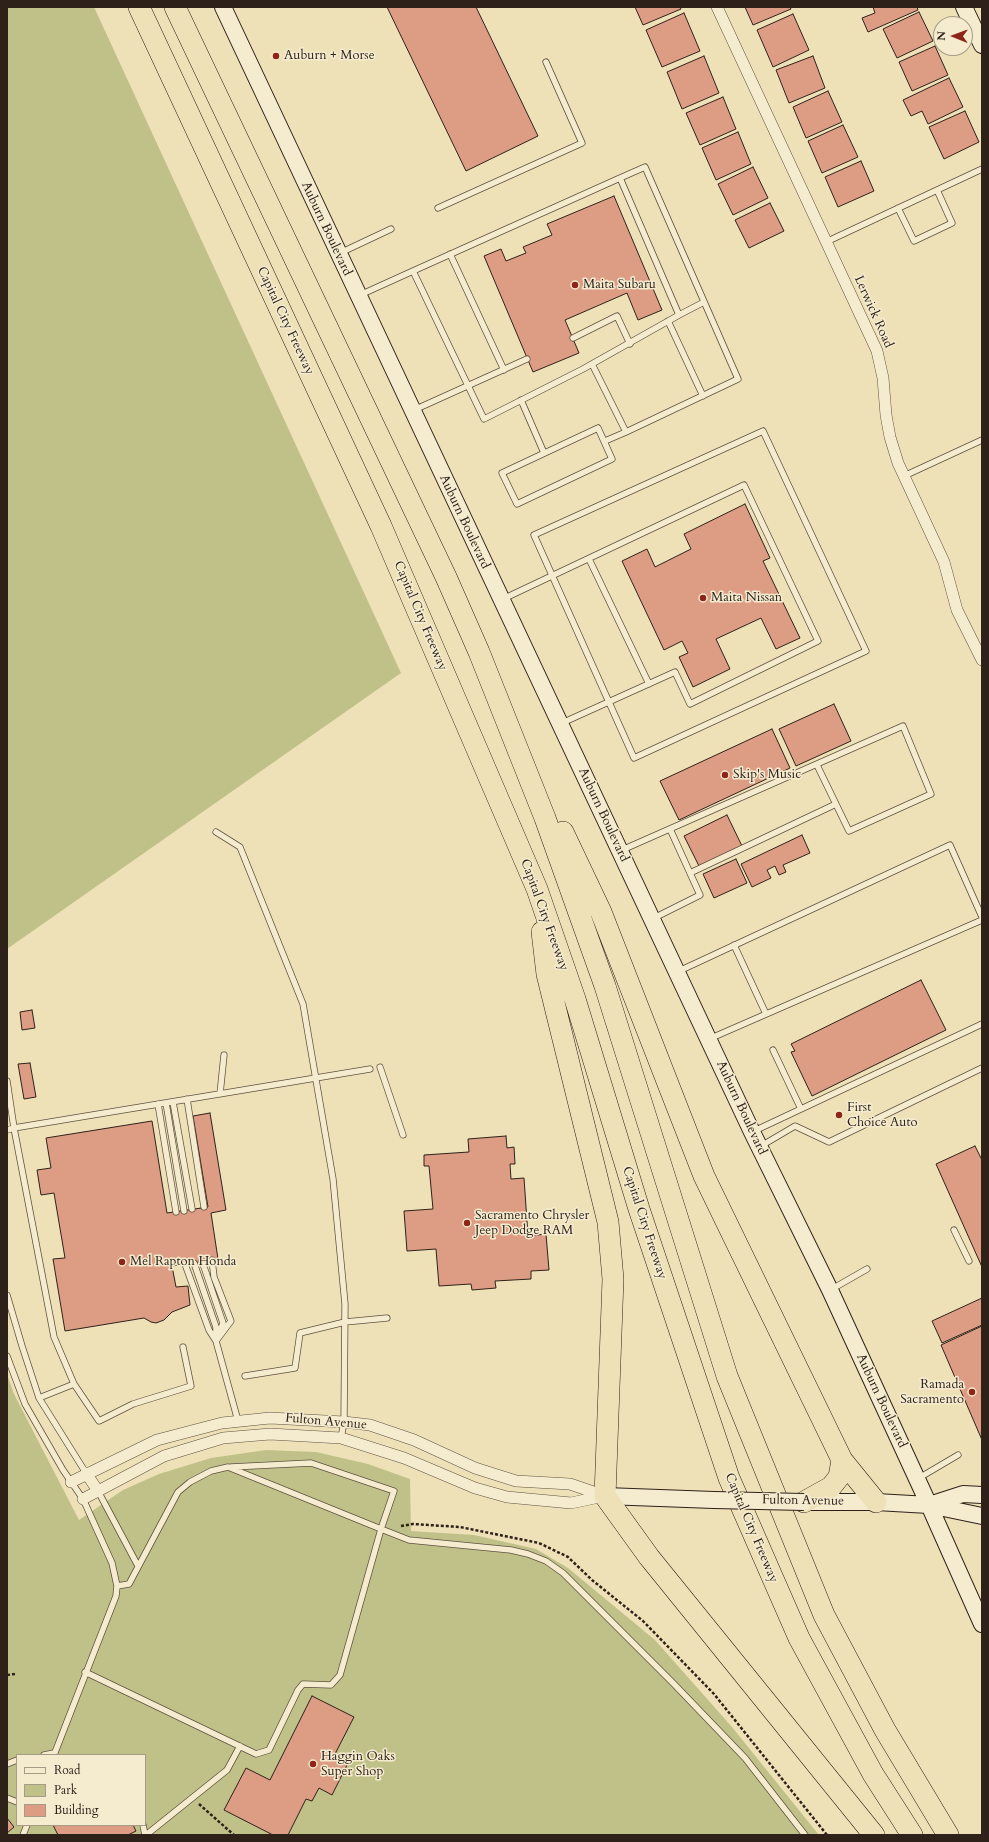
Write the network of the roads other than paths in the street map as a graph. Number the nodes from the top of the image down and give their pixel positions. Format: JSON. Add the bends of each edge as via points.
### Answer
{"nodes":[{"id":1,"x":138,"y":7,"type":"edge"},
{"id":2,"x":175,"y":7,"type":"edge"},
{"id":3,"x":222,"y":7,"type":"edge"},
{"id":4,"x":717,"y":7,"type":"edge"},
{"id":5,"x":964,"y":7,"type":"edge"},
{"id":6,"x":982,"y":45,"type":"edge"},
{"id":7,"x":546,"y":62,"type":"dead end"},
{"id":8,"x":982,"y":169,"type":"edge"},
{"id":9,"x":620,"y":178,"type":"junction"},
{"id":10,"x":937,"y":190,"type":"junction"},
{"id":11,"x":438,"y":208,"type":"dead end"},
{"id":12,"x":898,"y":208,"type":"junction"},
{"id":13,"x":391,"y":229,"type":"dead end"},
{"id":14,"x":826,"y":242,"type":"junction"},
{"id":15,"x":338,"y":254,"type":"junction"},
{"id":16,"x":450,"y":254,"type":"junction"},
{"id":17,"x":413,"y":271,"type":"junction"},
{"id":18,"x":357,"y":296,"type":"junction"},
{"id":19,"x":704,"y":302,"type":"junction"},
{"id":20,"x":679,"y":315,"type":"junction"},
{"id":21,"x":668,"y":321,"type":"junction"},
{"id":22,"x":572,"y":338,"type":"dead end"},
{"id":23,"x":630,"y":344,"type":"junction"},
{"id":24,"x":527,"y":359,"type":"dead end"},
{"id":25,"x":592,"y":364,"type":"junction"},
{"id":26,"x":504,"y":370,"type":"junction"},
{"id":27,"x":468,"y":387,"type":"junction"},
{"id":28,"x":703,"y":396,"type":"junction"},
{"id":29,"x":521,"y":400,"type":"junction"},
{"id":30,"x":412,"y":411,"type":"junction"},
{"id":31,"x":626,"y":432,"type":"junction"},
{"id":32,"x":982,"y":440,"type":"edge"},
{"id":33,"x":605,"y":441,"type":"junction"},
{"id":34,"x":544,"y":453,"type":"junction"},
{"id":35,"x":904,"y":476,"type":"junction"},
{"id":36,"x":589,"y":559,"type":"junction"},
{"id":37,"x":553,"y":576,"type":"junction"},
{"id":38,"x":501,"y":600,"type":"junction"},
{"id":39,"x":479,"y":652,"type":"junction"},
{"id":40,"x":982,"y":660,"type":"edge"},
{"id":41,"x":649,"y":684,"type":"junction"},
{"id":42,"x":610,"y":702,"type":"junction"},
{"id":43,"x":560,"y":724,"type":"junction"},
{"id":44,"x":817,"y":765,"type":"junction"},
{"id":45,"x":836,"y":804,"type":"junction"},
{"id":46,"x":670,"y":829,"type":"junction"},
{"id":47,"x":216,"y":832,"type":"dead end"},
{"id":48,"x":620,"y":851,"type":"junction"},
{"id":49,"x":690,"y":873,"type":"junction"},
{"id":50,"x":537,"y":889,"type":"junction"},
{"id":51,"x":982,"y":918,"type":"edge"},
{"id":52,"x":652,"y":919,"type":"junction"},
{"id":53,"x":734,"y":946,"type":"junction"},
{"id":54,"x":676,"y":972,"type":"junction"},
{"id":55,"x":766,"y":1014,"type":"junction"},
{"id":56,"x":982,"y":1024,"type":"edge"},
{"id":57,"x":709,"y":1039,"type":"junction"},
{"id":58,"x":774,"y":1050,"type":"dead end"},
{"id":59,"x":224,"y":1055,"type":"dead end"},
{"id":60,"x":380,"y":1067,"type":"dead end"},
{"id":61,"x":370,"y":1068,"type":"dead end"},
{"id":62,"x":982,"y":1068,"type":"edge"},
{"id":63,"x":316,"y":1078,"type":"junction"},
{"id":64,"x":7,"y":1081,"type":"edge"},
{"id":65,"x":220,"y":1094,"type":"junction"},
{"id":66,"x":187,"y":1099,"type":"junction"},
{"id":67,"x":173,"y":1102,"type":"junction"},
{"id":68,"x":166,"y":1103,"type":"junction"},
{"id":69,"x":158,"y":1104,"type":"junction"},
{"id":70,"x":801,"y":1109,"type":"junction"},
{"id":71,"x":14,"y":1128,"type":"junction"},
{"id":72,"x":7,"y":1130,"type":"edge"},
{"id":73,"x":752,"y":1132,"type":"junction"},
{"id":74,"x":403,"y":1135,"type":"dead end"},
{"id":75,"x":759,"y":1147,"type":"junction"},
{"id":76,"x":204,"y":1207,"type":"dead end"},
{"id":77,"x":192,"y":1209,"type":"dead end"},
{"id":78,"x":184,"y":1211,"type":"dead end"},
{"id":79,"x":176,"y":1212,"type":"dead end"},
{"id":80,"x":954,"y":1230,"type":"dead end"},
{"id":81,"x":212,"y":1260,"type":"dead end"},
{"id":82,"x":969,"y":1261,"type":"dead end"},
{"id":83,"x":202,"y":1262,"type":"dead end"},
{"id":84,"x":194,"y":1263,"type":"dead end"},
{"id":85,"x":185,"y":1264,"type":"dead end"},
{"id":86,"x":867,"y":1269,"type":"dead end"},
{"id":87,"x":830,"y":1290,"type":"junction"},
{"id":88,"x":7,"y":1295,"type":"edge"},
{"id":89,"x":387,"y":1318,"type":"dead end"},
{"id":90,"x":345,"y":1322,"type":"junction"},
{"id":91,"x":216,"y":1341,"type":"junction"},
{"id":92,"x":183,"y":1347,"type":"dead end"},
{"id":93,"x":7,"y":1356,"type":"edge"},
{"id":94,"x":245,"y":1376,"type":"dead end"},
{"id":95,"x":74,"y":1384,"type":"junction"},
{"id":96,"x":39,"y":1398,"type":"junction"},
{"id":97,"x":238,"y":1421,"type":"junction"},
{"id":98,"x":344,"y":1422,"type":"junction"},
{"id":99,"x":341,"y":1438,"type":"junction"},
{"id":100,"x":958,"y":1455,"type":"dead end"},
{"id":101,"x":842,"y":1460,"type":"junction"},
{"id":102,"x":228,"y":1468,"type":"junction"},
{"id":103,"x":86,"y":1473,"type":"junction"},
{"id":104,"x":918,"y":1479,"type":"junction"},
{"id":105,"x":71,"y":1482,"type":"junction"},
{"id":106,"x":98,"y":1491,"type":"junction"},
{"id":107,"x":982,"y":1495,"type":"edge"},
{"id":108,"x":605,"y":1496,"type":"junction"},
{"id":109,"x":83,"y":1499,"type":"junction"},
{"id":110,"x":804,"y":1502,"type":"junction"},
{"id":111,"x":876,"y":1502,"type":"junction"},
{"id":112,"x":930,"y":1505,"type":"junction"},
{"id":113,"x":982,"y":1516,"type":"edge"},
{"id":114,"x":381,"y":1529,"type":"junction"},
{"id":115,"x":138,"y":1566,"type":"junction"},
{"id":116,"x":117,"y":1586,"type":"junction"},
{"id":117,"x":982,"y":1624,"type":"edge"},
{"id":118,"x":85,"y":1672,"type":"junction"},
{"id":119,"x":240,"y":1746,"type":"junction"},
{"id":120,"x":54,"y":1754,"type":"edge"},
{"id":121,"x":145,"y":1835,"type":"edge"},
{"id":122,"x":805,"y":1835,"type":"edge"},
{"id":123,"x":874,"y":1835,"type":"edge"},
{"id":124,"x":912,"y":1835,"type":"edge"},
{"id":125,"x":948,"y":1835,"type":"edge"}],
"edges":[{"from":1,"to":50,"type":"highway","name":"Capital City Freeway","via":[[381,526]]},
{"from":2,"to":39,"type":"highway","via":[[446,577]]},
{"from":3,"to":15,"type":"main road","name":"Auburn Boulevard"},
{"from":4,"to":14,"type":"street","name":"Lerwick Road"},
{"from":5,"to":6,"type":"main road"},
{"from":7,"to":11,"type":"lane","via":[[582,143]]},
{"from":8,"to":10,"type":"lane"},
{"from":9,"to":16,"type":"lane"},
{"from":9,"to":19,"type":"lane","via":[[646,167]]},
{"from":9,"to":20,"type":"lane"},
{"from":10,"to":12,"type":"lane"},
{"from":10,"to":12,"type":"lane","via":[[952,223],[914,240]]},
{"from":12,"to":14,"type":"lane"},
{"from":13,"to":15,"type":"lane"},
{"from":14,"to":35,"type":"street","name":"Lerwick Road","via":[[877,351],[890,437]]},
{"from":15,"to":18,"type":"main road","name":"Auburn Boulevard"},
{"from":16,"to":17,"type":"lane"},
{"from":16,"to":26,"type":"lane"},
{"from":17,"to":18,"type":"lane"},
{"from":17,"to":27,"type":"lane"},
{"from":18,"to":30,"type":"main road","name":"Auburn Boulevard"},
{"from":19,"to":20,"type":"lane"},
{"from":19,"to":28,"type":"lane","via":[[738,379]]},
{"from":20,"to":21,"type":"lane"},
{"from":21,"to":23,"type":"lane"},
{"from":21,"to":28,"type":"lane"},
{"from":22,"to":23,"type":"lane","via":[[617,316]]},
{"from":23,"to":25,"type":"lane"},
{"from":24,"to":26,"type":"lane"},
{"from":25,"to":29,"type":"lane"},
{"from":25,"to":31,"type":"lane"},
{"from":26,"to":27,"type":"lane"},
{"from":27,"to":29,"type":"lane","via":[[484,419]]},
{"from":27,"to":30,"type":"lane"},
{"from":28,"to":31,"type":"lane"},
{"from":29,"to":34,"type":"lane"},
{"from":30,"to":38,"type":"main road","name":"Auburn Boulevard"},
{"from":31,"to":33,"type":"lane"},
{"from":32,"to":35,"type":"lane"},
{"from":33,"to":34,"type":"lane","via":[[598,428]]},
{"from":33,"to":34,"type":"lane","via":[[612,459],[517,504],[502,473]]},
{"from":35,"to":40,"type":"street","name":"Lerwick Road","via":[[944,562],[958,610]]},
{"from":36,"to":37,"type":"lane"},
{"from":36,"to":41,"type":"lane"},
{"from":36,"to":41,"type":"lane","via":[[744,485],[818,641],[690,704],[675,672]]},
{"from":37,"to":38,"type":"lane"},
{"from":37,"to":42,"type":"lane"},
{"from":37,"to":42,"type":"lane","via":[[534,535],[763,431],[866,651],[634,758]]},
{"from":38,"to":43,"type":"main road","name":"Auburn Boulevard"},
{"from":39,"to":101,"type":"highway","via":[[601,912],[704,1176]]},
{"from":39,"to":125,"type":"highway","via":[[546,818],[605,986],[727,1376],[824,1615],[885,1730]]},
{"from":41,"to":42,"type":"lane"},
{"from":42,"to":43,"type":"lane"},
{"from":43,"to":48,"type":"main road","name":"Auburn Boulevard"},
{"from":44,"to":45,"type":"lane"},
{"from":44,"to":45,"type":"lane","via":[[903,726],[931,794],[849,831]]},
{"from":44,"to":46,"type":"lane"},
{"from":45,"to":49,"type":"lane"},
{"from":46,"to":48,"type":"lane"},
{"from":46,"to":49,"type":"lane"},
{"from":47,"to":63,"type":"lane","via":[[240,847],[249,868],[303,1004]]},
{"from":48,"to":52,"type":"main road","name":"Auburn Boulevard"},
{"from":49,"to":52,"type":"lane","via":[[700,895]]},
{"from":50,"to":108,"type":"highway","via":[[547,974],[608,1222],[612,1279]]},
{"from":50,"to":124,"type":"highway","name":"Capital City Freeway","via":[[577,1005],[639,1209],[729,1478],[799,1638],[873,1774]]},
{"from":51,"to":53,"type":"lane","via":[[950,845]]},
{"from":51,"to":55,"type":"lane"},
{"from":52,"to":54,"type":"main road","name":"Auburn Boulevard"},
{"from":53,"to":54,"type":"lane"},
{"from":53,"to":55,"type":"lane"},
{"from":54,"to":57,"type":"main road","name":"Auburn Boulevard"},
{"from":55,"to":57,"type":"lane"},
{"from":56,"to":70,"type":"lane"},
{"from":57,"to":73,"type":"main road","name":"Auburn Boulevard"},
{"from":58,"to":70,"type":"lane"},
{"from":59,"to":65,"type":"lane"},
{"from":60,"to":74,"type":"lane"},
{"from":61,"to":63,"type":"lane"},
{"from":62,"to":75,"type":"lane","via":[[828,1142],[795,1126]]},
{"from":63,"to":65,"type":"lane"},
{"from":63,"to":90,"type":"lane","via":[[333,1179]]},
{"from":64,"to":71,"type":"lane"},
{"from":65,"to":66,"type":"lane"},
{"from":66,"to":67,"type":"lane"},
{"from":66,"to":76,"type":"lane"},
{"from":67,"to":68,"type":"lane"},
{"from":67,"to":77,"type":"lane"},
{"from":68,"to":69,"type":"lane"},
{"from":68,"to":78,"type":"lane"},
{"from":69,"to":71,"type":"lane"},
{"from":69,"to":79,"type":"lane"},
{"from":70,"to":73,"type":"lane"},
{"from":71,"to":72,"type":"lane"},
{"from":71,"to":95,"type":"lane","via":[[54,1337]]},
{"from":73,"to":75,"type":"main road","name":"Auburn Boulevard"},
{"from":75,"to":87,"type":"main road","name":"Auburn Boulevard"},
{"from":80,"to":82,"type":"lane"},
{"from":81,"to":91,"type":"lane","via":[[214,1277],[231,1321]]},
{"from":83,"to":91,"type":"lane","via":[[223,1323]]},
{"from":84,"to":91,"type":"lane","via":[[216,1326]]},
{"from":85,"to":91,"type":"lane","via":[[209,1330]]},
{"from":86,"to":87,"type":"lane"},
{"from":87,"to":104,"type":"main road","name":"Auburn Boulevard"},
{"from":88,"to":96,"type":"lane"},
{"from":89,"to":90,"type":"lane"},
{"from":90,"to":94,"type":"lane","via":[[300,1332],[295,1368]]},
{"from":90,"to":98,"type":"lane"},
{"from":91,"to":97,"type":"lane"},
{"from":92,"to":95,"type":"lane","via":[[191,1386],[133,1404],[99,1421]]},
{"from":93,"to":105,"type":"lane","via":[[25,1404]]},
{"from":95,"to":96,"type":"lane"},
{"from":96,"to":103,"type":"lane"},
{"from":97,"to":98,"type":"street","name":"Fulton Avenue","via":[[270,1418]]},
{"from":97,"to":103,"type":"street","name":"Fulton Avenue","via":[[157,1440]]},
{"from":98,"to":99,"type":"lane"},
{"from":98,"to":108,"type":"street","name":"Fulton Avenue","via":[[370,1425],[414,1440],[475,1468],[516,1481],[570,1484]]},
{"from":99,"to":106,"type":"street","name":"Fulton Avenue","via":[[270,1434],[223,1438],[164,1456]]},
{"from":99,"to":108,"type":"street","name":"Fulton Avenue","via":[[404,1458],[475,1488],[507,1497],[571,1503]]},
{"from":100,"to":104,"type":"lane"},
{"from":101,"to":110,"type":"highway","via":[[839,1477],[831,1487]]},
{"from":101,"to":111,"type":"highway"},
{"from":102,"to":114,"type":"lane"},
{"from":102,"to":114,"type":"lane","via":[[311,1463],[394,1491]]},
{"from":102,"to":115,"type":"lane","via":[[211,1471],[178,1492]]},
{"from":103,"to":105,"type":"street","name":"Fulton Avenue"},
{"from":103,"to":106,"type":"street"},
{"from":104,"to":112,"type":"main road","name":"Auburn Boulevard"},
{"from":105,"to":109,"type":"lane"},
{"from":106,"to":109,"type":"street","name":"Fulton Avenue"},
{"from":106,"to":115,"type":"lane"},
{"from":107,"to":112,"type":"main road","name":"Fulton Avenue","via":[[963,1494]]},
{"from":108,"to":110,"type":"main road","name":"Fulton Avenue","bridge":true},
{"from":108,"to":123,"type":"highway","via":[[649,1557]]},
{"from":109,"to":116,"type":"lane","via":[[112,1563]]},
{"from":110,"to":111,"type":"main road","name":"Fulton Avenue"},
{"from":111,"to":112,"type":"main road","name":"Fulton Avenue"},
{"from":112,"to":113,"type":"main road","name":"Fulton Avenue"},
{"from":112,"to":117,"type":"main road","name":"Auburn Boulevard"},
{"from":114,"to":119,"type":"lane","via":[[340,1675],[332,1685],[303,1684],[269,1750],[256,1754]]},
{"from":114,"to":122,"type":"lane","via":[[409,1540],[511,1550],[528,1554],[552,1565],[662,1672],[745,1758]]},
{"from":115,"to":116,"type":"lane","via":[[129,1584]]},
{"from":116,"to":118,"type":"lane","via":[[116,1596]]},
{"from":118,"to":119,"type":"lane"},
{"from":118,"to":120,"type":"lane"},
{"from":119,"to":121,"type":"lane","via":[[227,1770]]}]}
